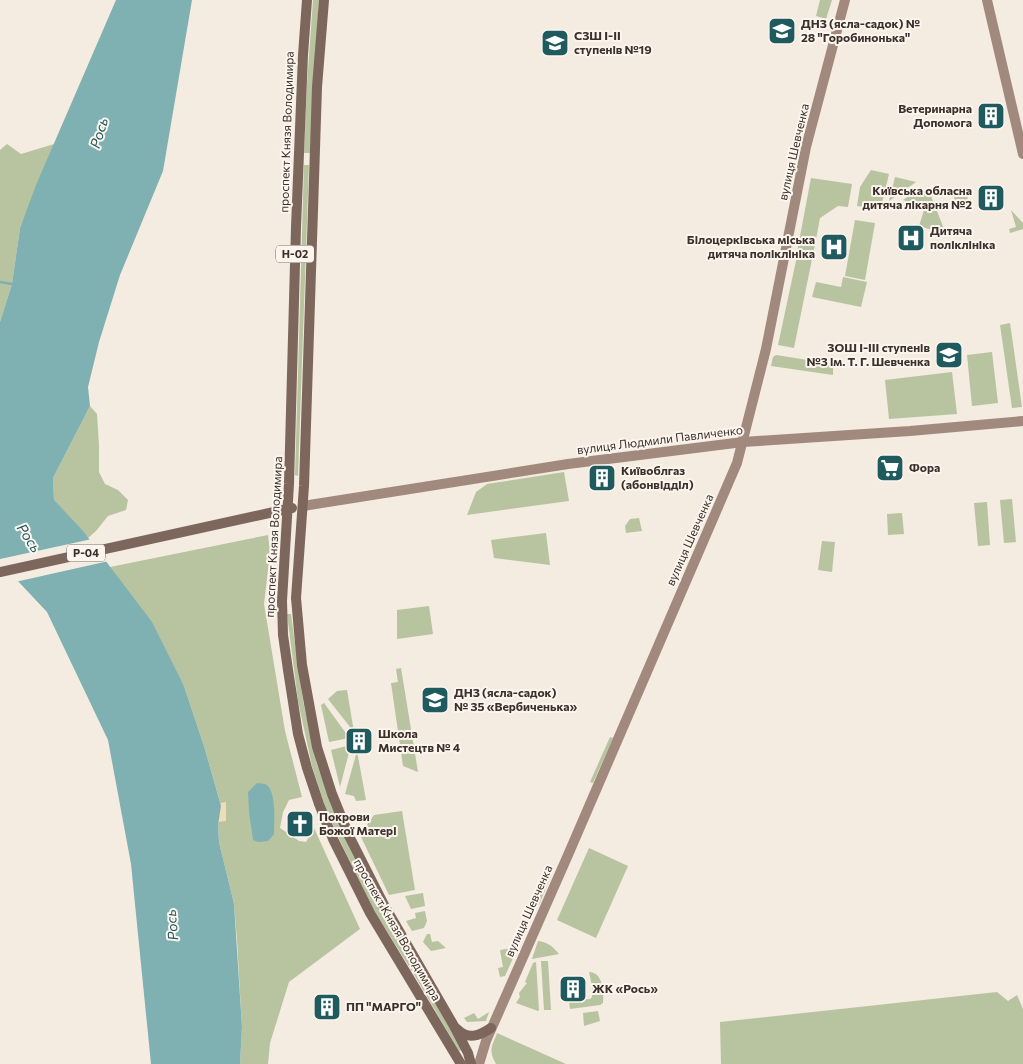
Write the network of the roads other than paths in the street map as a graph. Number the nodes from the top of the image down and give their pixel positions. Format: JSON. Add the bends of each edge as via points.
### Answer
{"nodes":[{"id":1,"x":307,"y":0,"type":"edge"},
{"id":2,"x":324,"y":0,"type":"edge"},
{"id":3,"x":844,"y":0,"type":"edge"},
{"id":4,"x":987,"y":0,"type":"edge"},
{"id":5,"x":1023,"y":154,"type":"edge"},
{"id":6,"x":1023,"y":421,"type":"edge"},
{"id":7,"x":743,"y":442,"type":"junction"},
{"id":8,"x":303,"y":506,"type":"junction"},
{"id":9,"x":288,"y":509,"type":"junction"},
{"id":10,"x":0,"y":572,"type":"edge"},
{"id":11,"x":454,"y":1026,"type":"junction"},
{"id":12,"x":491,"y":1028,"type":"junction"},
{"id":13,"x":461,"y":1064,"type":"edge"},
{"id":14,"x":471,"y":1064,"type":"edge"},
{"id":15,"x":479,"y":1064,"type":"edge"}],
"edges":[{"from":1,"to":9,"type":"main road","name":"проспект Князя Володимира","number":"Н-02","via":[[296,226]]},
{"from":2,"to":8,"type":"main road","name":"проспект Князя Володимира","number":"Н-02"},
{"from":3,"to":7,"type":"street","name":"вулиця Шевченка","via":[[806,147],[766,349]]},
{"from":4,"to":5,"type":"street"},
{"from":6,"to":7,"type":"street","name":"вулиця Людмили Павличенко"},
{"from":7,"to":8,"type":"street","name":"вулиця Людмили Павличенко","via":[[568,464]]},
{"from":7,"to":12,"type":"street","name":"вулиця Шевченка","via":[[725,491]]},
{"from":8,"to":9,"type":"main road","number":"Р-04"},
{"from":8,"to":11,"type":"main road","name":"проспект Князя Володимира","number":"Н-02","via":[[296,598],[298,633],[317,747],[337,806],[366,871]]},
{"from":9,"to":10,"type":"main road","number":"Р-04"},
{"from":9,"to":13,"type":"main road","name":"проспект Князя Володимира","number":"Н-02","via":[[283,635],[307,768],[351,877]]},
{"from":11,"to":12,"type":"main road","via":[[462,1034],[470,1036]]},
{"from":11,"to":14,"type":"main road","name":"проспект Князя Володимира","number":"Н-02"},
{"from":12,"to":15,"type":"street","name":"вулиця Шевченка"}]}
